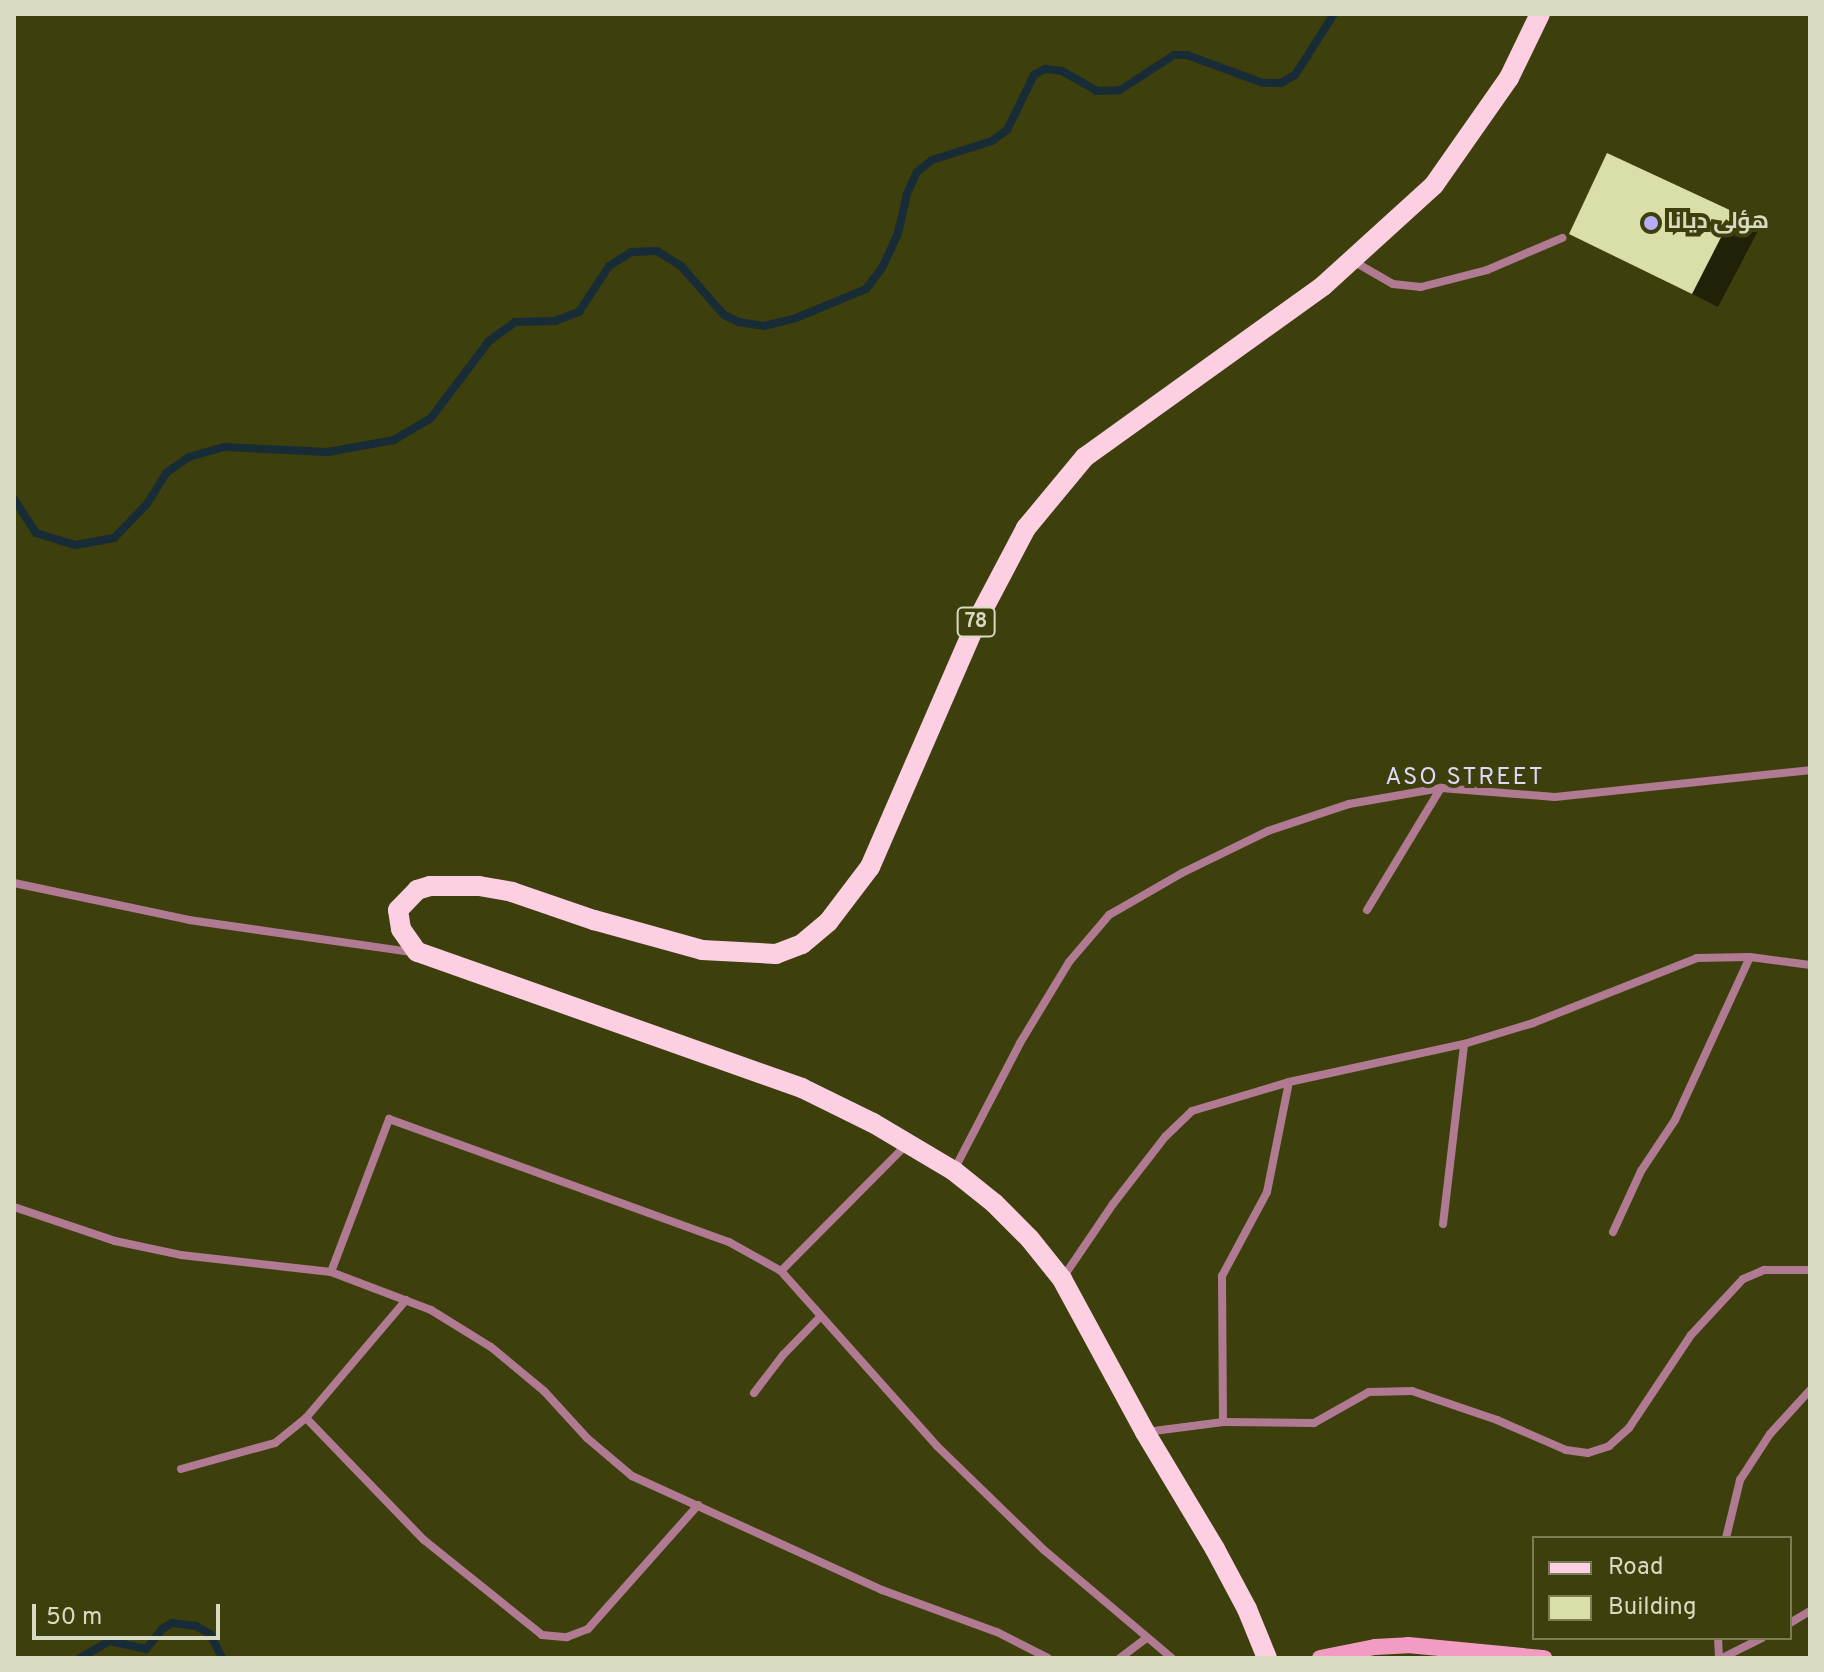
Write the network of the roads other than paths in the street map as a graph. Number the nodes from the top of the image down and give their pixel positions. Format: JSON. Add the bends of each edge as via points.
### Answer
{"nodes":[{"id":1,"x":1540,"y":14,"type":"edge"},
{"id":2,"x":1562,"y":238,"type":"dead end"},
{"id":3,"x":1353,"y":261,"type":"junction"},
{"id":4,"x":1810,"y":770,"type":"edge"},
{"id":5,"x":1441,"y":788,"type":"junction"},
{"id":6,"x":14,"y":883,"type":"edge"},
{"id":7,"x":1367,"y":910,"type":"dead end"},
{"id":8,"x":417,"y":952,"type":"junction"},
{"id":9,"x":1750,"y":957,"type":"junction"},
{"id":10,"x":1810,"y":965,"type":"edge"},
{"id":11,"x":1464,"y":1044,"type":"junction"},
{"id":12,"x":1289,"y":1082,"type":"junction"},
{"id":13,"x":907,"y":1143,"type":"junction"},
{"id":14,"x":954,"y":1171,"type":"junction"},
{"id":15,"x":14,"y":1207,"type":"edge"},
{"id":16,"x":1443,"y":1224,"type":"dead end"},
{"id":17,"x":1613,"y":1232,"type":"dead end"},
{"id":18,"x":1810,"y":1270,"type":"edge"},
{"id":19,"x":781,"y":1271,"type":"junction"},
{"id":20,"x":331,"y":1272,"type":"junction"},
{"id":21,"x":1062,"y":1279,"type":"junction"},
{"id":22,"x":406,"y":1300,"type":"junction"},
{"id":23,"x":819,"y":1318,"type":"junction"},
{"id":24,"x":1810,"y":1390,"type":"edge"},
{"id":25,"x":754,"y":1393,"type":"dead end"},
{"id":26,"x":306,"y":1418,"type":"junction"},
{"id":27,"x":1223,"y":1422,"type":"junction"},
{"id":28,"x":1145,"y":1432,"type":"junction"},
{"id":29,"x":181,"y":1469,"type":"dead end"},
{"id":30,"x":698,"y":1505,"type":"junction"},
{"id":31,"x":1726,"y":1536,"type":"edge"},
{"id":32,"x":1810,"y":1611,"type":"edge"},
{"id":33,"x":1792,"y":1622,"type":"edge"},
{"id":34,"x":1147,"y":1638,"type":"junction"},
{"id":35,"x":1758,"y":1640,"type":"edge"},
{"id":36,"x":1048,"y":1658,"type":"edge"},
{"id":37,"x":1120,"y":1658,"type":"edge"},
{"id":38,"x":1172,"y":1658,"type":"edge"},
{"id":39,"x":1267,"y":1658,"type":"edge"},
{"id":40,"x":1320,"y":1658,"type":"edge"},
{"id":41,"x":1544,"y":1658,"type":"edge"},
{"id":42,"x":1720,"y":1658,"type":"edge"}],
"edges":[{"from":1,"to":3,"type":"main road","number":"78","via":[[1509,78],[1434,185]]},
{"from":2,"to":3,"type":"street","via":[[1487,270],[1421,287],[1393,284]]},
{"from":3,"to":8,"type":"main road","number":"78","via":[[1085,457],[1026,528],[977,621],[870,867],[829,921],[802,944],[776,954],[702,950],[512,892],[451,884],[417,890],[398,910],[401,929]]},
{"from":4,"to":5,"type":"street","via":[[1555,797]]},
{"from":5,"to":7,"type":"street"},
{"from":5,"to":14,"type":"street","via":[[1349,804],[1268,831],[1109,915],[1061,975]]},
{"from":6,"to":8,"type":"street","via":[[189,920]]},
{"from":8,"to":13,"type":"main road","via":[[766,1073],[838,1104]]},
{"from":9,"to":10,"type":"street"},
{"from":9,"to":11,"type":"street","via":[[1697,958],[1594,1002]]},
{"from":9,"to":17,"type":"street","via":[[1682,1108],[1641,1171]]},
{"from":11,"to":12,"type":"street"},
{"from":11,"to":16,"type":"street"},
{"from":12,"to":21,"type":"street","via":[[1192,1111],[1130,1181]]},
{"from":12,"to":27,"type":"street","via":[[1267,1192],[1222,1276]]},
{"from":13,"to":14,"type":"main road"},
{"from":13,"to":19,"type":"street"},
{"from":14,"to":21,"type":"main road","via":[[1030,1239]]},
{"from":15,"to":20,"type":"street","via":[[115,1241],[168,1252]]},
{"from":18,"to":27,"type":"street","via":[[1764,1270],[1743,1279],[1691,1335],[1629,1428],[1609,1446],[1588,1453],[1566,1450],[1412,1391],[1369,1392],[1314,1423]]},
{"from":19,"to":20,"type":"street","via":[[714,1236],[389,1119]]},
{"from":19,"to":23,"type":"street"},
{"from":20,"to":22,"type":"street"},
{"from":21,"to":28,"type":"main road"},
{"from":22,"to":26,"type":"street"},
{"from":22,"to":30,"type":"street","via":[[491,1347],[632,1476]]},
{"from":23,"to":25,"type":"street"},
{"from":23,"to":34,"type":"street","via":[[947,1457]]},
{"from":24,"to":31,"type":"street","via":[[1770,1434],[1740,1480]]},
{"from":26,"to":29,"type":"street","via":[[275,1443]]},
{"from":26,"to":30,"type":"street","via":[[424,1540],[542,1635],[567,1637],[588,1629]]},
{"from":27,"to":28,"type":"street"},
{"from":28,"to":39,"type":"main road","via":[[1215,1549]]},
{"from":30,"to":36,"type":"street","via":[[882,1590],[997,1632]]},
{"from":32,"to":33,"type":"street"},
{"from":34,"to":37,"type":"street"},
{"from":34,"to":38,"type":"street"},
{"from":35,"to":42,"type":"street"},
{"from":40,"to":41,"type":"street","via":[[1408,1645]]}]}
